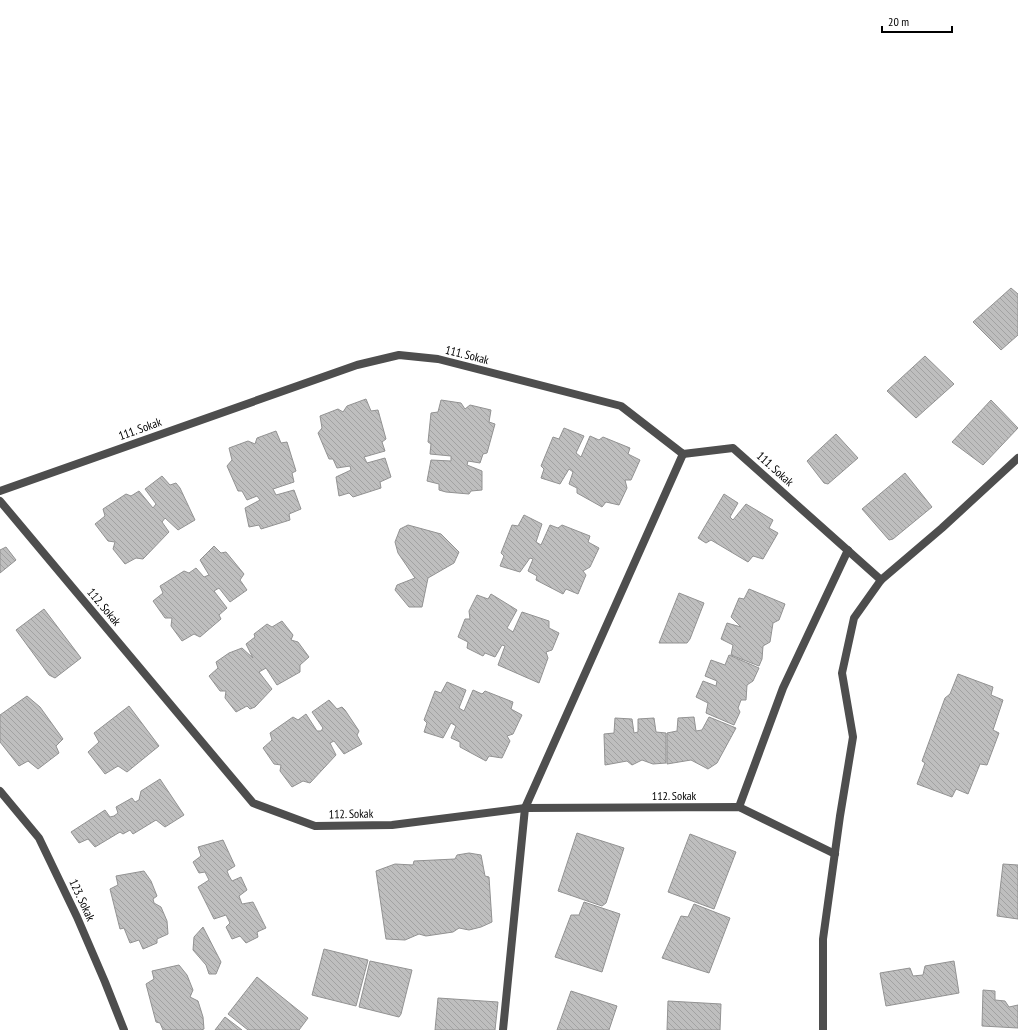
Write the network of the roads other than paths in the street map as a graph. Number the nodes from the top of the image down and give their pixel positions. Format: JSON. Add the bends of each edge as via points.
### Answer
{"nodes":[{"id":1,"x":683,"y":454,"type":"junction"},
{"id":2,"x":1018,"y":458,"type":"edge"},
{"id":3,"x":0,"y":492,"type":"edge"},
{"id":4,"x":0,"y":501,"type":"edge"},
{"id":5,"x":848,"y":550,"type":"junction"},
{"id":6,"x":881,"y":580,"type":"junction"},
{"id":7,"x":0,"y":791,"type":"edge"},
{"id":8,"x":739,"y":807,"type":"junction"},
{"id":9,"x":525,"y":808,"type":"junction"},
{"id":10,"x":835,"y":854,"type":"junction"},
{"id":11,"x":124,"y":1030,"type":"edge"},
{"id":12,"x":503,"y":1030,"type":"edge"},
{"id":13,"x":823,"y":1030,"type":"edge"}],
"edges":[{"from":1,"to":3,"type":"street","name":"111. Sokak","via":[[621,406],[438,360],[399,355],[357,365]]},
{"from":1,"to":5,"type":"street","name":"111. Sokak","via":[[733,448]]},
{"from":1,"to":9,"type":"street"},
{"from":2,"to":6,"type":"street"},
{"from":4,"to":9,"type":"street","name":"112. Sokak","via":[[253,803],[315,826],[392,825]]},
{"from":5,"to":6,"type":"street","name":"111. Sokak"},
{"from":5,"to":8,"type":"street","via":[[783,688]]},
{"from":6,"to":10,"type":"street","via":[[854,618],[842,673],[852,737]]},
{"from":7,"to":11,"type":"street","name":"123. Sokak","via":[[39,838],[77,917]]},
{"from":8,"to":9,"type":"street","name":"112. Sokak"},
{"from":8,"to":10,"type":"street","name":"112. Sokak"},
{"from":9,"to":12,"type":"street"},
{"from":10,"to":13,"type":"street","via":[[823,939]]}]}
